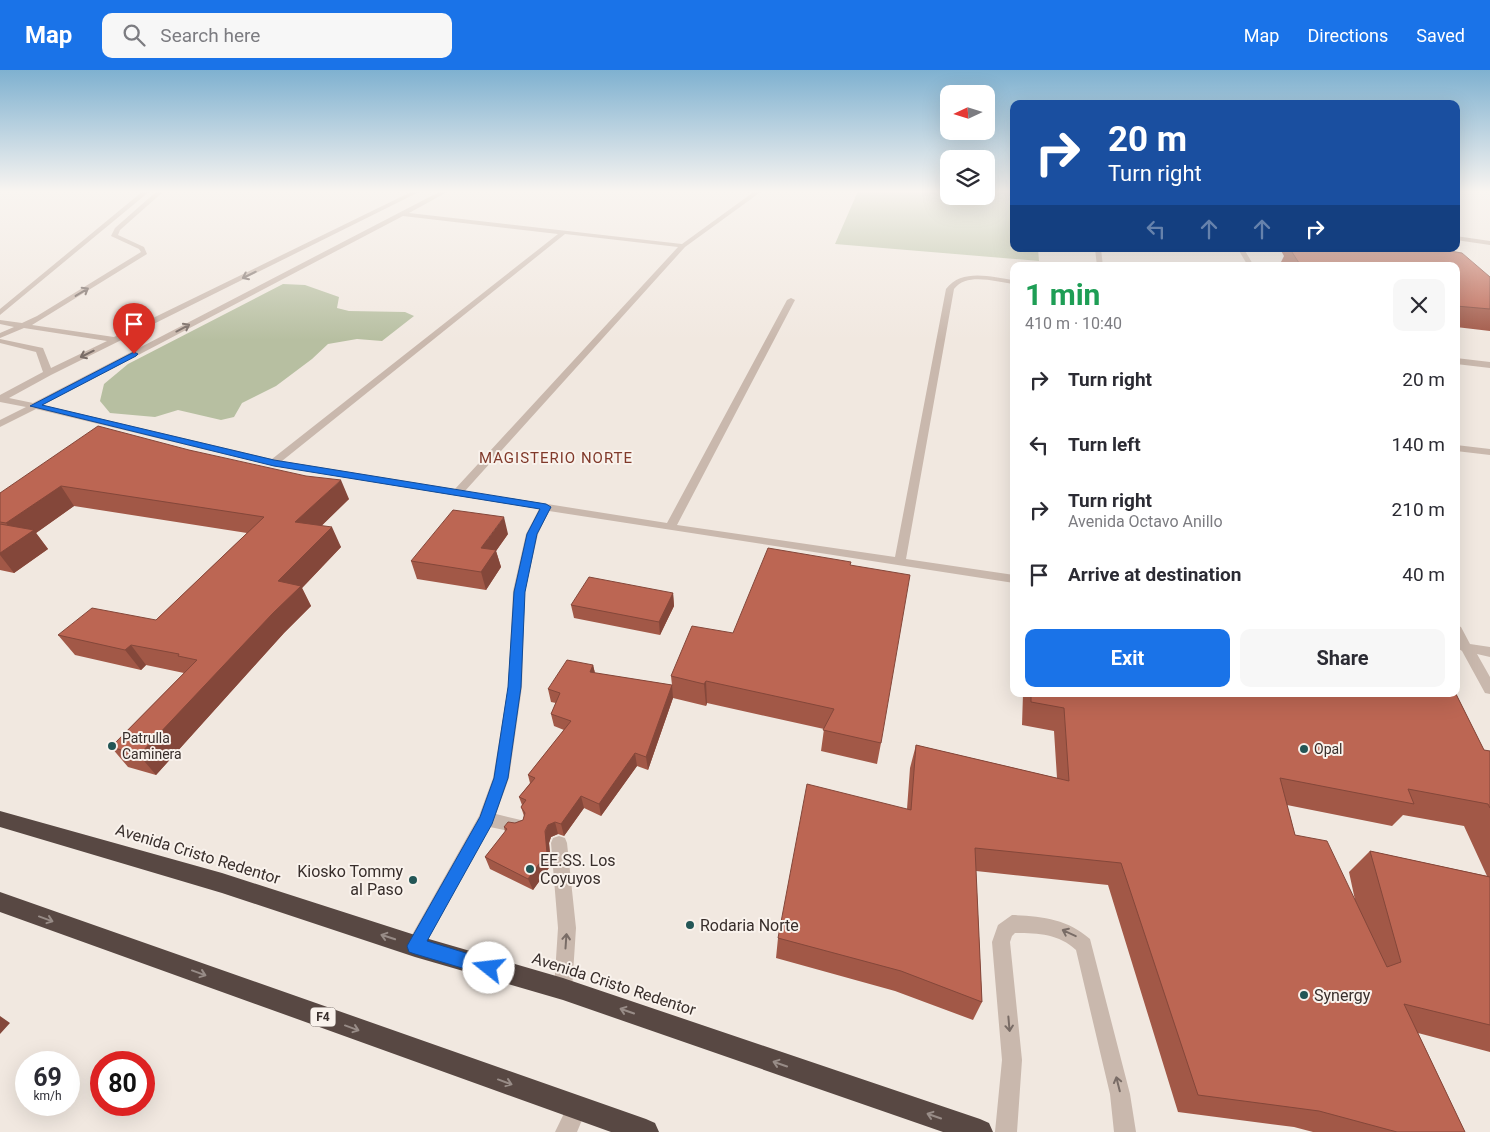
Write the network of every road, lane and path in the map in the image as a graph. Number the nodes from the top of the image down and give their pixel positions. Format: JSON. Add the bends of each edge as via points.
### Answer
{"nodes":[{"id":1,"x":89,"y":241,"type":"edge"},
{"id":2,"x":118,"y":241,"type":"edge"},
{"id":3,"x":124,"y":241,"type":"edge"},
{"id":4,"x":319,"y":241,"type":"edge"},
{"id":5,"x":352,"y":241,"type":"edge"},
{"id":6,"x":553,"y":241,"type":"edge"},
{"id":7,"x":637,"y":241,"type":"edge"},
{"id":8,"x":691,"y":241,"type":"edge"},
{"id":9,"x":1471,"y":241,"type":"edge"},
{"id":10,"x":95,"y":242,"type":"dead end"},
{"id":11,"x":104,"y":242,"type":"dead end"},
{"id":12,"x":86,"y":243,"type":"junction"},
{"id":13,"x":1490,"y":244,"type":"edge"},
{"id":14,"x":683,"y":246,"type":"junction"},
{"id":15,"x":1010,"y":282,"type":"edge"},
{"id":16,"x":792,"y":300,"type":"dead end"},
{"id":17,"x":175,"y":311,"type":"junction"},
{"id":18,"x":0,"y":313,"type":"edge"},
{"id":19,"x":200,"y":320,"type":"junction"},
{"id":20,"x":0,"y":322,"type":"edge"},
{"id":21,"x":24,"y":325,"type":"junction"},
{"id":22,"x":0,"y":336,"type":"edge"},
{"id":23,"x":116,"y":340,"type":"junction"},
{"id":24,"x":0,"y":341,"type":"edge"},
{"id":25,"x":1460,"y":361,"type":"edge"},
{"id":26,"x":1490,"y":365,"type":"edge"},
{"id":27,"x":48,"y":373,"type":"junction"},
{"id":28,"x":0,"y":399,"type":"edge"},
{"id":29,"x":35,"y":406,"type":"junction"},
{"id":30,"x":0,"y":424,"type":"edge"},
{"id":31,"x":1460,"y":448,"type":"edge"},
{"id":32,"x":1490,"y":452,"type":"edge"},
{"id":33,"x":274,"y":463,"type":"junction"},
{"id":34,"x":458,"y":492,"type":"junction"},
{"id":35,"x":546,"y":507,"type":"junction"},
{"id":36,"x":670,"y":527,"type":"junction"},
{"id":37,"x":900,"y":562,"type":"junction"},
{"id":38,"x":1010,"y":578,"type":"edge"},
{"id":39,"x":1462,"y":647,"type":"edge"},
{"id":40,"x":1490,"y":652,"type":"edge"},
{"id":41,"x":1490,"y":688,"type":"edge"},
{"id":42,"x":0,"y":819,"type":"edge"},
{"id":43,"x":486,"y":819,"type":"junction"},
{"id":44,"x":519,"y":826,"type":"edge"},
{"id":45,"x":560,"y":843,"type":"dead end"},
{"id":46,"x":0,"y":902,"type":"edge"},
{"id":47,"x":415,"y":946,"type":"junction"},
{"id":48,"x":563,"y":989,"type":"junction"},
{"id":49,"x":578,"y":1108,"type":"junction"},
{"id":50,"x":566,"y":1132,"type":"edge"},
{"id":51,"x":646,"y":1132,"type":"edge"},
{"id":52,"x":980,"y":1132,"type":"edge"},
{"id":53,"x":1006,"y":1132,"type":"edge"},
{"id":54,"x":1125,"y":1132,"type":"edge"}],
"edges":[{"from":1,"to":12,"type":"street"},
{"from":2,"to":11,"type":"street"},
{"from":21,"to":3,"type":"street","one_way":true,"via":[[145,253],[142,248]]},
{"from":4,"to":17,"type":"street","one_way":true},
{"from":5,"to":19,"type":"street"},
{"from":6,"to":33,"type":"street"},
{"from":7,"to":14,"type":"street"},
{"from":8,"to":14,"type":"street"},
{"from":9,"to":13,"type":"street"},
{"from":10,"to":12,"type":"street"},
{"from":12,"to":18,"type":"street"},
{"from":14,"to":34,"type":"street"},
{"from":15,"to":37,"type":"street","via":[[961,279],[950,289]]},
{"from":16,"to":36,"type":"street"},
{"from":17,"to":19,"type":"street","via":[[197,311],[202,316]]},
{"from":17,"to":23,"type":"street"},
{"from":29,"to":19,"type":"street","one_way":true},
{"from":20,"to":21,"type":"street"},
{"from":21,"to":22,"type":"street"},
{"from":21,"to":23,"type":"street"},
{"from":23,"to":27,"type":"street","one_way":true},
{"from":24,"to":27,"type":"street","via":[[40,350]]},
{"from":25,"to":26,"type":"street"},
{"from":27,"to":28,"type":"street"},
{"from":28,"to":29,"type":"street"},
{"from":29,"to":30,"type":"street"},
{"from":29,"to":33,"type":"street"},
{"from":31,"to":32,"type":"street"},
{"from":33,"to":34,"type":"street"},
{"from":34,"to":35,"type":"street"},
{"from":35,"to":36,"type":"street"},
{"from":35,"to":43,"type":"street","via":[[532,534],[520,592],[513,696],[501,778]]},
{"from":36,"to":37,"type":"street"},
{"from":37,"to":38,"type":"street"},
{"from":39,"to":40,"type":"street"},
{"from":39,"to":41,"type":"street"},
{"from":47,"to":42,"type":"highway","name":"Avenida Cristo Redentor","one_way":true,"via":[[222,883]]},
{"from":43,"to":44,"type":"street"},
{"from":43,"to":47,"type":"street"},
{"from":48,"to":45,"type":"street","one_way":true,"via":[[567,928]]},
{"from":46,"to":49,"type":"highway","number":"F4","one_way":true},
{"from":47,"to":48,"type":"highway","name":"Avenida Cristo Redentor"},
{"from":52,"to":48,"type":"highway","name":"Avenida Cristo Redentor","one_way":true},
{"from":49,"to":50,"type":"street"},
{"from":49,"to":51,"type":"highway","number":"F4"},
{"from":54,"to":53,"type":"street","one_way":true,"via":[[1120,1094],[1084,945],[1066,931],[1030,924],[1012,924],[1004,931],[1001,942],[1012,1060]]}]}
